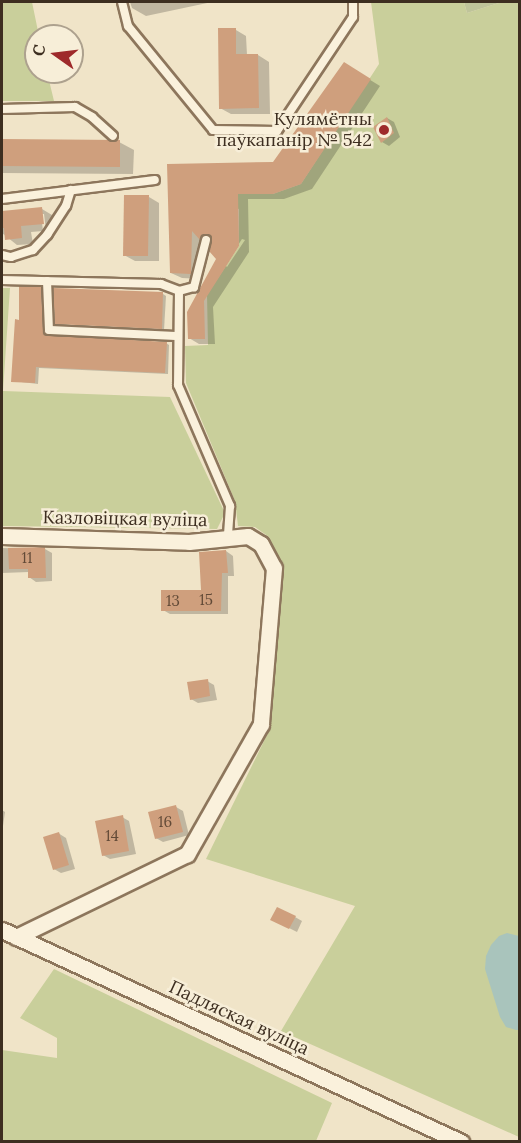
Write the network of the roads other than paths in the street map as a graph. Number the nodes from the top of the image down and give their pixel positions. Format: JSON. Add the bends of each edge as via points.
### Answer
{"nodes":[{"id":1,"x":122,"y":2,"type":"edge"},
{"id":2,"x":353,"y":2,"type":"edge"},
{"id":3,"x":2,"y":109,"type":"edge"},
{"id":4,"x":113,"y":136,"type":"dead end"},
{"id":5,"x":155,"y":180,"type":"dead end"},
{"id":6,"x":72,"y":190,"type":"junction"},
{"id":7,"x":2,"y":199,"type":"edge"},
{"id":8,"x":206,"y":240,"type":"dead end"},
{"id":9,"x":2,"y":255,"type":"edge"},
{"id":10,"x":2,"y":280,"type":"edge"},
{"id":11,"x":47,"y":280,"type":"junction"},
{"id":12,"x":179,"y":291,"type":"junction"},
{"id":13,"x":177,"y":336,"type":"junction"},
{"id":14,"x":2,"y":536,"type":"edge"},
{"id":15,"x":228,"y":536,"type":"junction"},
{"id":16,"x":2,"y":930,"type":"edge"},
{"id":17,"x":16,"y":938,"type":"junction"},
{"id":18,"x":461,"y":1142,"type":"edge"}],
"edges":[{"from":1,"to":2,"type":"lane","via":[[128,26],[213,130],[278,131],[353,17]]},
{"from":3,"to":4,"type":"lane","via":[[75,107]]},
{"from":5,"to":6,"type":"lane"},
{"from":6,"to":7,"type":"lane"},
{"from":6,"to":9,"type":"lane","via":[[66,206],[33,250],[10,257]]},
{"from":8,"to":12,"type":"lane","via":[[194,287]]},
{"from":10,"to":11,"type":"lane"},
{"from":11,"to":12,"type":"lane","via":[[161,284]]},
{"from":11,"to":13,"type":"lane","via":[[49,330]]},
{"from":12,"to":13,"type":"lane"},
{"from":13,"to":15,"type":"lane","via":[[178,385],[230,506]]},
{"from":14,"to":15,"type":"street","name":"Казловіцкая вуліца","via":[[189,542]]},
{"from":15,"to":17,"type":"street","name":"Казловіцкая вуліца","via":[[248,536],[261,544],[274,568],[261,724],[187,854]]},
{"from":16,"to":17,"type":"street","name":"Падляская вуліца"},
{"from":17,"to":18,"type":"street","name":"Падляская вуліца"}]}
